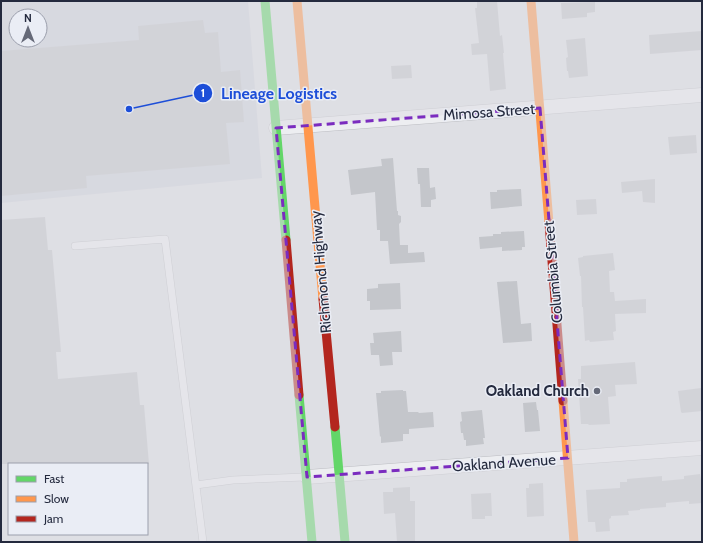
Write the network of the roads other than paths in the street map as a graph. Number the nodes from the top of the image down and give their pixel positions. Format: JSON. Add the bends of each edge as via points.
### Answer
{"nodes":[{"id":1,"x":265,"y":1,"type":"edge"},
{"id":2,"x":297,"y":1,"type":"edge"},
{"id":3,"x":532,"y":1,"type":"edge"},
{"id":4,"x":702,"y":95,"type":"edge"},
{"id":5,"x":540,"y":108,"type":"junction"},
{"id":6,"x":308,"y":126,"type":"junction"},
{"id":7,"x":276,"y":128,"type":"junction"},
{"id":8,"x":75,"y":246,"type":"dead end"},
{"id":9,"x":702,"y":448,"type":"edge"},
{"id":10,"x":568,"y":458,"type":"junction"},
{"id":11,"x":339,"y":475,"type":"junction"},
{"id":12,"x":306,"y":477,"type":"junction"},
{"id":13,"x":196,"y":485,"type":"junction"},
{"id":14,"x":203,"y":542,"type":"edge"},
{"id":15,"x":312,"y":542,"type":"edge"},
{"id":16,"x":345,"y":542,"type":"edge"},
{"id":17,"x":574,"y":542,"type":"edge"}],
"edges":[{"from":1,"to":7,"type":"main road"},
{"from":2,"to":6,"type":"main road","name":"Richmond Highway"},
{"from":3,"to":5,"type":"main road","name":"Columbia Street"},
{"from":4,"to":5,"type":"street","name":"Mimosa Street"},
{"from":5,"to":6,"type":"street","name":"Mimosa Street"},
{"from":5,"to":10,"type":"main road","name":"Columbia Street"},
{"from":6,"to":7,"type":"street","name":"Mimosa Street"},
{"from":6,"to":11,"type":"main road","name":"Richmond Highway"},
{"from":7,"to":12,"type":"main road"},
{"from":8,"to":13,"type":"lane","via":[[165,239]]},
{"from":9,"to":10,"type":"street","name":"Oakland Avenue"},
{"from":10,"to":11,"type":"street","name":"Oakland Avenue"},
{"from":10,"to":17,"type":"main road","name":"Columbia Street"},
{"from":11,"to":12,"type":"street","name":"Oakland Avenue"},
{"from":11,"to":16,"type":"main road","name":"Richmond Highway"},
{"from":12,"to":13,"type":"lane","via":[[233,480]]},
{"from":12,"to":15,"type":"main road"},
{"from":13,"to":14,"type":"lane"}]}
